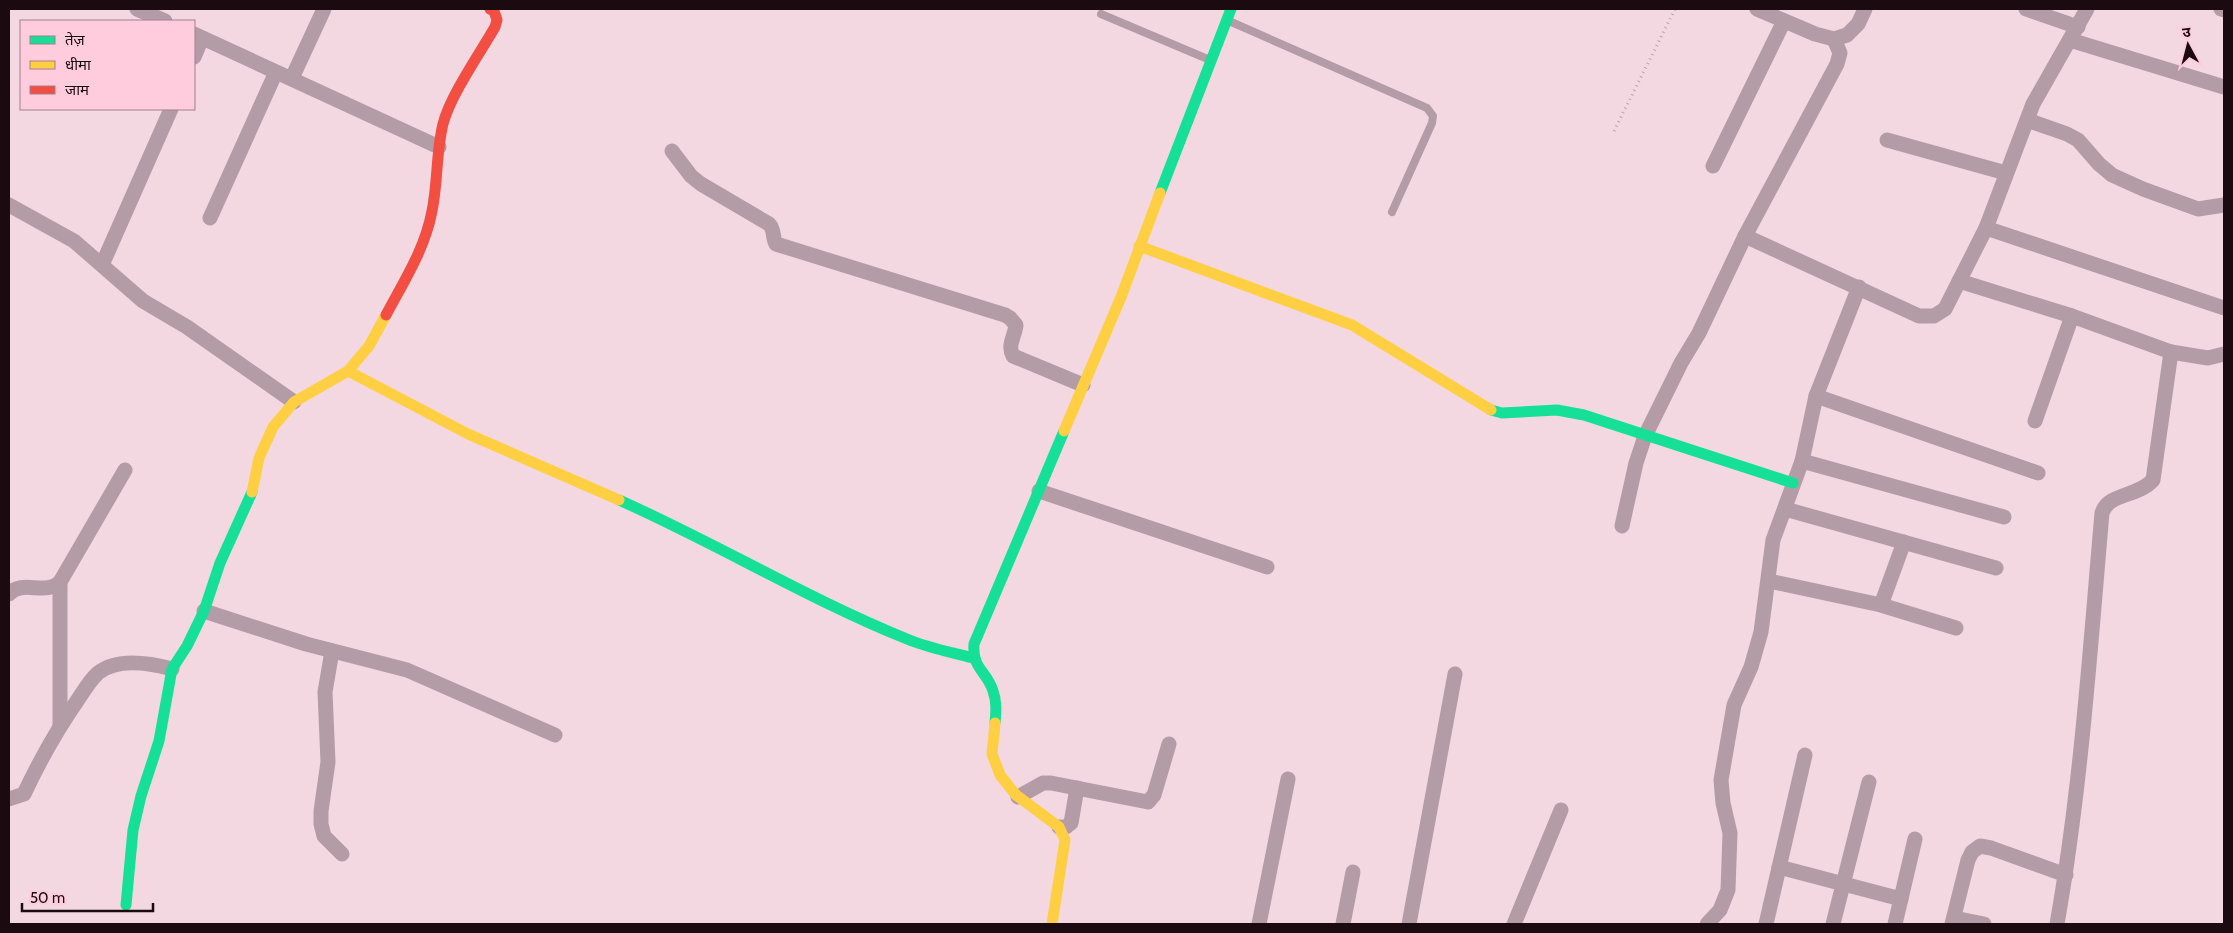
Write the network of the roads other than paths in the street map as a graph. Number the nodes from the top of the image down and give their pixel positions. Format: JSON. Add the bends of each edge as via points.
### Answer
{"nodes":[{"id":1,"x":137,"y":9,"type":"edge"},
{"id":2,"x":324,"y":9,"type":"edge"},
{"id":3,"x":490,"y":9,"type":"edge"},
{"id":4,"x":1231,"y":9,"type":"edge"},
{"id":5,"x":1757,"y":9,"type":"edge"},
{"id":6,"x":1865,"y":9,"type":"edge"},
{"id":7,"x":2026,"y":9,"type":"edge"},
{"id":8,"x":2087,"y":9,"type":"edge"},
{"id":9,"x":1101,"y":14,"type":"dead end"},
{"id":10,"x":163,"y":20,"type":"edge"},
{"id":11,"x":1227,"y":21,"type":"junction"},
{"id":12,"x":1784,"y":21,"type":"junction"},
{"id":13,"x":2078,"y":27,"type":"junction"},
{"id":14,"x":198,"y":36,"type":"edge"},
{"id":15,"x":1834,"y":39,"type":"junction"},
{"id":16,"x":2070,"y":40,"type":"junction"},
{"id":17,"x":195,"y":52,"type":"edge"},
{"id":18,"x":1212,"y":61,"type":"junction"},
{"id":19,"x":276,"y":72,"type":"junction"},
{"id":20,"x":292,"y":78,"type":"junction"},
{"id":21,"x":2224,"y":87,"type":"edge"},
{"id":22,"x":171,"y":110,"type":"edge"},
{"id":23,"x":2027,"y":120,"type":"junction"},
{"id":24,"x":1887,"y":140,"type":"dead end"},
{"id":25,"x":439,"y":147,"type":"junction"},
{"id":26,"x":672,"y":151,"type":"dead end"},
{"id":27,"x":1713,"y":166,"type":"dead end"},
{"id":28,"x":2006,"y":173,"type":"junction"},
{"id":29,"x":2224,"y":205,"type":"edge"},
{"id":30,"x":9,"y":206,"type":"edge"},
{"id":31,"x":1392,"y":212,"type":"dead end"},
{"id":32,"x":210,"y":218,"type":"dead end"},
{"id":33,"x":1986,"y":228,"type":"junction"},
{"id":34,"x":1745,"y":236,"type":"junction"},
{"id":35,"x":1139,"y":246,"type":"junction"},
{"id":36,"x":102,"y":265,"type":"junction"},
{"id":37,"x":1959,"y":281,"type":"junction"},
{"id":38,"x":1859,"y":287,"type":"junction"},
{"id":39,"x":2224,"y":308,"type":"edge"},
{"id":40,"x":2072,"y":316,"type":"junction"},
{"id":41,"x":2171,"y":352,"type":"junction"},
{"id":42,"x":2224,"y":354,"type":"edge"},
{"id":43,"x":348,"y":371,"type":"junction"},
{"id":44,"x":1083,"y":385,"type":"junction"},
{"id":45,"x":1816,"y":396,"type":"junction"},
{"id":46,"x":294,"y":402,"type":"junction"},
{"id":47,"x":2035,"y":421,"type":"dead end"},
{"id":48,"x":1645,"y":436,"type":"junction"},
{"id":49,"x":1802,"y":461,"type":"junction"},
{"id":50,"x":125,"y":470,"type":"dead end"},
{"id":51,"x":2038,"y":474,"type":"dead end"},
{"id":52,"x":1793,"y":483,"type":"junction"},
{"id":53,"x":1039,"y":491,"type":"junction"},
{"id":54,"x":1785,"y":509,"type":"junction"},
{"id":55,"x":2004,"y":517,"type":"dead end"},
{"id":56,"x":1622,"y":526,"type":"dead end"},
{"id":57,"x":1904,"y":542,"type":"junction"},
{"id":58,"x":1267,"y":567,"type":"dead end"},
{"id":59,"x":1996,"y":568,"type":"dead end"},
{"id":60,"x":1769,"y":581,"type":"junction"},
{"id":61,"x":60,"y":582,"type":"junction"},
{"id":62,"x":9,"y":594,"type":"edge"},
{"id":63,"x":1881,"y":606,"type":"junction"},
{"id":64,"x":204,"y":611,"type":"junction"},
{"id":65,"x":1956,"y":628,"type":"dead end"},
{"id":66,"x":332,"y":651,"type":"junction"},
{"id":67,"x":973,"y":658,"type":"junction"},
{"id":68,"x":172,"y":670,"type":"junction"},
{"id":69,"x":1455,"y":674,"type":"dead end"},
{"id":70,"x":60,"y":726,"type":"junction"},
{"id":71,"x":555,"y":735,"type":"dead end"},
{"id":72,"x":1169,"y":744,"type":"dead end"},
{"id":73,"x":1805,"y":755,"type":"dead end"},
{"id":74,"x":1288,"y":779,"type":"dead end"},
{"id":75,"x":1869,"y":782,"type":"dead end"},
{"id":76,"x":1077,"y":788,"type":"junction"},
{"id":77,"x":1018,"y":797,"type":"junction"},
{"id":78,"x":9,"y":799,"type":"edge"},
{"id":79,"x":1561,"y":810,"type":"dead end"},
{"id":80,"x":1059,"y":827,"type":"junction"},
{"id":81,"x":1915,"y":839,"type":"dead end"},
{"id":82,"x":342,"y":854,"type":"dead end"},
{"id":83,"x":1779,"y":867,"type":"junction"},
{"id":84,"x":1354,"y":872,"type":"dead end"},
{"id":85,"x":2066,"y":875,"type":"junction"},
{"id":86,"x":1843,"y":885,"type":"junction"},
{"id":87,"x":1901,"y":899,"type":"junction"},
{"id":88,"x":126,"y":905,"type":"dead end"},
{"id":89,"x":1953,"y":921,"type":"edge"},
{"id":90,"x":1052,"y":924,"type":"edge"},
{"id":91,"x":1259,"y":924,"type":"edge"},
{"id":92,"x":1343,"y":924,"type":"edge"},
{"id":93,"x":1409,"y":924,"type":"edge"},
{"id":94,"x":1514,"y":924,"type":"edge"},
{"id":95,"x":1707,"y":924,"type":"edge"},
{"id":96,"x":1766,"y":924,"type":"edge"},
{"id":97,"x":1833,"y":924,"type":"edge"},
{"id":98,"x":1895,"y":924,"type":"edge"},
{"id":99,"x":1984,"y":924,"type":"edge"},
{"id":100,"x":2057,"y":924,"type":"edge"}],
"edges":[{"from":1,"to":10,"type":"street"},
{"from":2,"to":20,"type":"street"},
{"from":3,"to":25,"type":"street","via":[[497,20],[495,27],[451,104],[443,123]]},
{"from":4,"to":11,"type":"street"},
{"from":5,"to":12,"type":"street"},
{"from":6,"to":15,"type":"street","via":[[1847,36]]},
{"from":7,"to":13,"type":"street"},
{"from":8,"to":13,"type":"street"},
{"from":9,"to":18,"type":"lane"},
{"from":11,"to":18,"type":"street"},
{"from":11,"to":31,"type":"lane","via":[[1427,108],[1433,116],[1432,123]]},
{"from":12,"to":15,"type":"street"},
{"from":12,"to":27,"type":"street"},
{"from":13,"to":16,"type":"street"},
{"from":14,"to":17,"type":"street"},
{"from":14,"to":19,"type":"street"},
{"from":15,"to":34,"type":"street","via":[[1840,53],[1837,64]]},
{"from":16,"to":21,"type":"street"},
{"from":16,"to":23,"type":"street"},
{"from":18,"to":35,"type":"street"},
{"from":19,"to":20,"type":"street"},
{"from":19,"to":32,"type":"street"},
{"from":20,"to":25,"type":"street"},
{"from":22,"to":36,"type":"street"},
{"from":23,"to":28,"type":"street"},
{"from":23,"to":29,"type":"street","via":[[2078,140],[2099,164],[2143,190],[2198,209]]},
{"from":24,"to":28,"type":"street"},
{"from":25,"to":43,"type":"street","via":[[432,211],[419,254],[370,346]]},
{"from":26,"to":44,"type":"street","via":[[696,180],[769,224],[776,244],[1010,318],[1016,325],[1010,345],[1013,356]]},
{"from":28,"to":33,"type":"street"},
{"from":30,"to":36,"type":"street","via":[[74,241]]},
{"from":33,"to":37,"type":"street"},
{"from":33,"to":39,"type":"street"},
{"from":34,"to":38,"type":"street"},
{"from":34,"to":48,"type":"street"},
{"from":35,"to":44,"type":"street"},
{"from":35,"to":48,"type":"street","via":[[1352,325],[1489,409],[1502,413],[1557,410],[1584,415]]},
{"from":36,"to":46,"type":"street","via":[[143,301],[187,327]]},
{"from":37,"to":38,"type":"street","via":[[1945,310],[1934,316],[1919,316]]},
{"from":37,"to":40,"type":"street"},
{"from":38,"to":45,"type":"street"},
{"from":40,"to":41,"type":"street"},
{"from":40,"to":47,"type":"street"},
{"from":41,"to":42,"type":"street","via":[[2208,358]]},
{"from":41,"to":85,"type":"street","via":[[2153,480],[2132,494],[2110,500],[2102,513],[2082,749]]},
{"from":43,"to":46,"type":"street"},
{"from":43,"to":67,"type":"street","via":[[468,434],[675,525],[842,610],[909,640]]},
{"from":44,"to":53,"type":"street"},
{"from":45,"to":49,"type":"street"},
{"from":45,"to":51,"type":"street"},
{"from":46,"to":64,"type":"street","via":[[273,427],[259,458],[251,494],[220,564]]},
{"from":48,"to":52,"type":"street"},
{"from":48,"to":56,"type":"street"},
{"from":49,"to":52,"type":"street"},
{"from":49,"to":55,"type":"street"},
{"from":50,"to":61,"type":"street"},
{"from":52,"to":54,"type":"street"},
{"from":53,"to":58,"type":"street"},
{"from":53,"to":67,"type":"street","via":[[974,644]]},
{"from":54,"to":57,"type":"street"},
{"from":54,"to":60,"type":"street","via":[[1773,540]]},
{"from":57,"to":59,"type":"street"},
{"from":57,"to":63,"type":"street"},
{"from":60,"to":63,"type":"street"},
{"from":60,"to":95,"type":"street","via":[[1756,650],[1734,705],[1721,780],[1722,803],[1730,832],[1728,890],[1720,910]]},
{"from":61,"to":62,"type":"street","via":[[49,588],[18,587]]},
{"from":61,"to":70,"type":"street"},
{"from":63,"to":65,"type":"street"},
{"from":64,"to":66,"type":"street"},
{"from":64,"to":68,"type":"street"},
{"from":66,"to":71,"type":"street","via":[[407,670]]},
{"from":66,"to":82,"type":"street","via":[[325,692],[328,762],[321,824],[324,836]]},
{"from":67,"to":77,"type":"street","via":[[993,690],[996,707],[992,754],[1000,775]]},
{"from":68,"to":70,"type":"street","via":[[150,663],[118,665],[98,673]]},
{"from":68,"to":88,"type":"street","via":[[159,741],[133,830]]},
{"from":69,"to":93,"type":"street"},
{"from":70,"to":78,"type":"street","via":[[24,794]]},
{"from":72,"to":76,"type":"street","via":[[1154,795],[1148,802]]},
{"from":73,"to":83,"type":"street"},
{"from":74,"to":91,"type":"street"},
{"from":75,"to":86,"type":"street"},
{"from":76,"to":77,"type":"street","via":[[1042,783]]},
{"from":76,"to":80,"type":"street","via":[[1071,824]]},
{"from":77,"to":80,"type":"street"},
{"from":79,"to":94,"type":"street"},
{"from":80,"to":90,"type":"street","via":[[1065,840],[1064,854]]},
{"from":81,"to":87,"type":"street"},
{"from":83,"to":86,"type":"street"},
{"from":83,"to":96,"type":"street"},
{"from":84,"to":92,"type":"street"},
{"from":85,"to":89,"type":"street","via":[[1980,846],[1968,860]]},
{"from":85,"to":100,"type":"street"},
{"from":86,"to":87,"type":"street"},
{"from":86,"to":97,"type":"street"},
{"from":87,"to":98,"type":"street"},
{"from":89,"to":99,"type":"street"}]}
